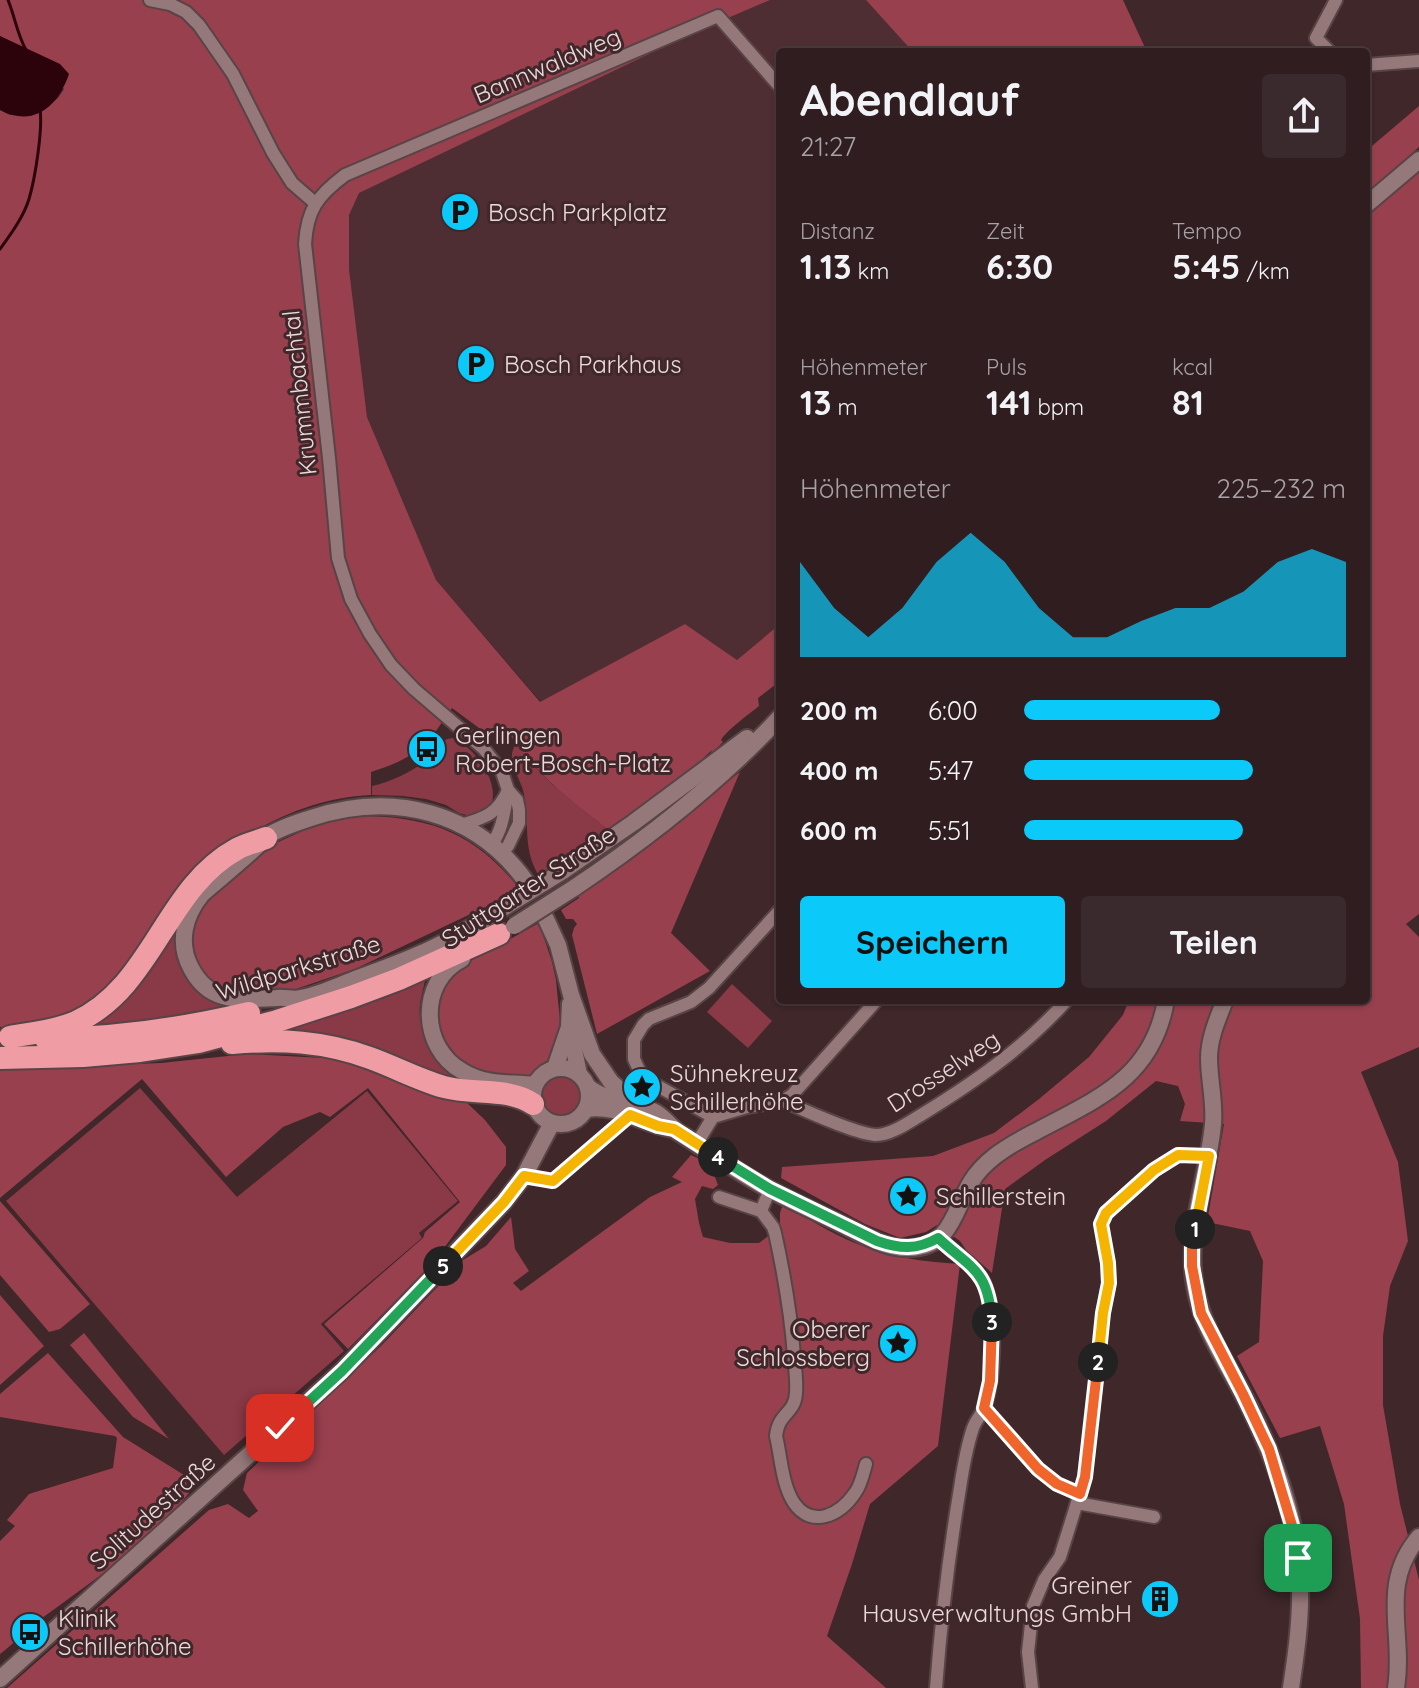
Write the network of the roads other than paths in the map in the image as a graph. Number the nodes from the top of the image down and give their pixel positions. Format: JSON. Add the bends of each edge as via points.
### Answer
{"nodes":[{"id":1,"x":150,"y":0,"type":"edge"},
{"id":2,"x":1336,"y":0,"type":"edge"},
{"id":3,"x":1326,"y":48,"type":"edge"},
{"id":4,"x":1419,"y":61,"type":"edge"},
{"id":5,"x":1370,"y":65,"type":"edge"},
{"id":6,"x":776,"y":82,"type":"edge"},
{"id":7,"x":1419,"y":160,"type":"edge"},
{"id":8,"x":1370,"y":202,"type":"edge"},
{"id":9,"x":315,"y":203,"type":"junction"},
{"id":10,"x":776,"y":718,"type":"edge"},
{"id":11,"x":508,"y":790,"type":"junction"},
{"id":12,"x":682,"y":797,"type":"junction"},
{"id":13,"x":461,"y":825,"type":"junction"},
{"id":14,"x":266,"y":838,"type":"junction"},
{"id":15,"x":497,"y":848,"type":"junction"},
{"id":16,"x":527,"y":883,"type":"dead end"},
{"id":17,"x":503,"y":908,"type":"joint"},
{"id":18,"x":776,"y":914,"type":"edge"},
{"id":19,"x":546,"y":919,"type":"dead end"},
{"id":20,"x":506,"y":930,"type":"junction"},
{"id":21,"x":571,"y":995,"type":"junction"},
{"id":22,"x":300,"y":999,"type":"junction"},
{"id":23,"x":873,"y":1004,"type":"edge"},
{"id":24,"x":1063,"y":1004,"type":"edge"},
{"id":25,"x":1165,"y":1004,"type":"edge"},
{"id":26,"x":1224,"y":1004,"type":"edge"},
{"id":27,"x":569,"y":1025,"type":"junction"},
{"id":28,"x":5,"y":1037,"type":"edge"},
{"id":29,"x":199,"y":1042,"type":"junction"},
{"id":30,"x":0,"y":1058,"type":"edge"},
{"id":31,"x":555,"y":1068,"type":"junction"},
{"id":32,"x":583,"y":1080,"type":"junction"},
{"id":33,"x":534,"y":1095,"type":"junction"},
{"id":34,"x":783,"y":1101,"type":"junction"},
{"id":35,"x":586,"y":1109,"type":"junction"},
{"id":36,"x":632,"y":1109,"type":"junction"},
{"id":37,"x":713,"y":1117,"type":"junction"},
{"id":38,"x":552,"y":1123,"type":"junction"},
{"id":39,"x":697,"y":1143,"type":"junction"},
{"id":40,"x":1210,"y":1151,"type":"junction"},
{"id":41,"x":524,"y":1176,"type":"junction"},
{"id":42,"x":770,"y":1189,"type":"junction"},
{"id":43,"x":719,"y":1197,"type":"dead end"},
{"id":44,"x":761,"y":1211,"type":"junction"},
{"id":45,"x":938,"y":1238,"type":"junction"},
{"id":46,"x":984,"y":1408,"type":"junction"},
{"id":47,"x":866,"y":1464,"type":"dead end"},
{"id":48,"x":1078,"y":1498,"type":"junction"},
{"id":49,"x":1154,"y":1517,"type":"dead end"},
{"id":50,"x":1419,"y":1537,"type":"edge"},
{"id":51,"x":0,"y":1679,"type":"edge"},
{"id":52,"x":936,"y":1688,"type":"edge"},
{"id":53,"x":1032,"y":1688,"type":"edge"},
{"id":54,"x":1291,"y":1688,"type":"edge"},
{"id":55,"x":1396,"y":1688,"type":"edge"}],
"edges":[{"from":1,"to":9,"type":"street","via":[[186,12],[199,25],[233,74],[292,183]]},
{"from":2,"to":3,"type":"street","via":[[1316,38]]},
{"from":4,"to":5,"type":"street"},
{"from":6,"to":9,"type":"street","name":"Bannwaldweg","via":[[718,16],[345,175]]},
{"from":7,"to":8,"type":"main road"},
{"from":9,"to":11,"type":"street","name":"Krummbachtal","via":[[305,244],[338,558],[351,599],[391,665],[484,749]]},
{"from":10,"to":12,"type":"main road","name":"Stuttgarter Straße"},
{"from":11,"to":13,"type":"street","via":[[489,815]]},
{"from":11,"to":15,"type":"street"},
{"from":12,"to":17,"type":"main road","name":"Stuttgarter Straße","bridge":true},
{"from":12,"to":20,"type":"main road","name":"Stuttgarter Straße","bridge":true,"via":[[574,888]]},
{"from":13,"to":14,"type":"main road","via":[[437,814],[383,805],[326,813]]},
{"from":13,"to":15,"type":"main road"},
{"from":14,"to":22,"type":"main road","via":[[195,903],[186,921],[184,947],[196,977],[217,994],[237,1000]]},
{"from":14,"to":28,"type":"highway","via":[[237,849],[206,874],[135,975],[100,1008],[62,1027]]},
{"from":15,"to":16,"type":"main road"},
{"from":17,"to":22,"type":"main road","name":"Wildparkstraße","via":[[439,945]]},
{"from":18,"to":37,"type":"street","via":[[709,988],[691,1002],[649,1019],[634,1040],[634,1059],[647,1080]]},
{"from":19,"to":21,"type":"main road"},
{"from":20,"to":29,"type":"highway","name":"Wildparkstraße","via":[[351,997]]},
{"from":20,"to":33,"type":"main road","name":"Stuttgarter Straße","via":[[439,976],[430,1023],[435,1041],[459,1070]]},
{"from":21,"to":27,"type":"main road"},
{"from":21,"to":36,"type":"main road","via":[[592,1054]]},
{"from":22,"to":28,"type":"highway","name":"Wildparkstraße","via":[[154,1032],[78,1039]]},
{"from":23,"to":34,"type":"street"},
{"from":24,"to":34,"type":"street","name":"Drosselweg","via":[[1002,1061],[888,1132],[872,1135]]},
{"from":25,"to":45,"type":"main road","via":[[1153,1043],[1131,1072],[1102,1095],[988,1162]]},
{"from":26,"to":40,"type":"main road","via":[[1210,1050]]},
{"from":27,"to":31,"type":"main road"},
{"from":27,"to":32,"type":"main road"},
{"from":29,"to":30,"type":"highway","name":"Wildparkstraße","via":[[83,1056]]},
{"from":29,"to":33,"type":"highway","via":[[321,1044],[445,1087]]},
{"from":31,"to":32,"type":"main road","via":[[564,1067]]},
{"from":31,"to":33,"type":"main road","via":[[539,1077]]},
{"from":32,"to":35,"type":"main road","via":[[589,1096]]},
{"from":32,"to":36,"type":"main road","via":[[595,1093]]},
{"from":33,"to":38,"type":"main road","via":[[540,1116]]},
{"from":34,"to":37,"type":"street"},
{"from":35,"to":36,"type":"main road"},
{"from":35,"to":38,"type":"main road","via":[[570,1123]]},
{"from":36,"to":39,"type":"main road"},
{"from":36,"to":41,"type":"street","via":[[553,1181]]},
{"from":37,"to":39,"type":"street"},
{"from":38,"to":41,"type":"main road","name":"Solitudestraße"},
{"from":39,"to":42,"type":"main road"},
{"from":40,"to":48,"type":"street","via":[[1174,1157],[1154,1170],[1106,1213],[1101,1224],[1109,1283]]},
{"from":40,"to":54,"type":"main road","via":[[1192,1247],[1195,1286],[1201,1313],[1266,1441],[1294,1532],[1301,1585]]},
{"from":41,"to":51,"type":"main road","name":"Solitudestraße","via":[[342,1371]]},
{"from":42,"to":44,"type":"street"},
{"from":42,"to":45,"type":"main road","via":[[888,1245],[918,1247]]},
{"from":43,"to":44,"type":"street"},
{"from":44,"to":47,"type":"street","via":[[775,1233],[792,1329],[796,1395],[776,1436],[791,1497],[808,1516],[833,1514],[855,1493]]},
{"from":45,"to":46,"type":"street","via":[[971,1264],[987,1290],[992,1357]]},
{"from":46,"to":48,"type":"street","via":[[1038,1469]]},
{"from":46,"to":52,"type":"street","via":[[973,1427],[960,1485]]},
{"from":48,"to":49,"type":"street"},
{"from":48,"to":53,"type":"street","via":[[1060,1557],[1033,1606],[1028,1652]]},
{"from":50,"to":55,"type":"main road","via":[[1403,1558],[1396,1587]]}]}
